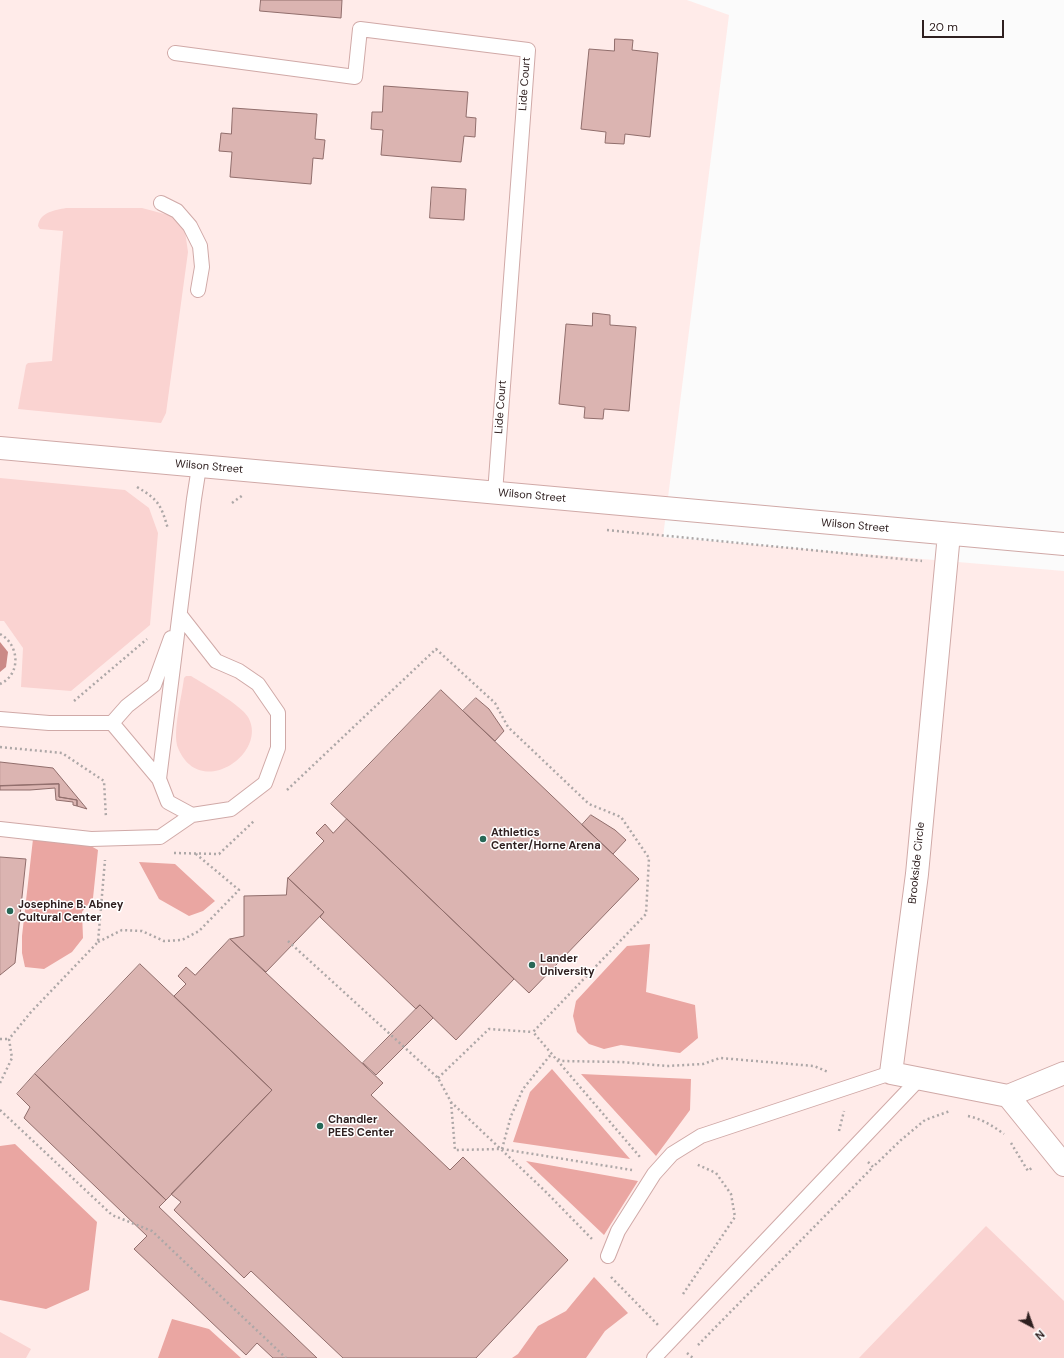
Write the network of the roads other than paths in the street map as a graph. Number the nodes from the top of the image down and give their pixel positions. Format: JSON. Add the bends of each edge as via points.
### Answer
{"nodes":[{"id":1,"x":175,"y":53,"type":"dead end"},
{"id":2,"x":162,"y":203,"type":"dead end"},
{"id":3,"x":198,"y":290,"type":"dead end"},
{"id":4,"x":0,"y":448,"type":"edge"},
{"id":5,"x":199,"y":467,"type":"junction"},
{"id":6,"x":495,"y":493,"type":"junction"},
{"id":7,"x":949,"y":534,"type":"junction"},
{"id":8,"x":1064,"y":544,"type":"edge"},
{"id":9,"x":180,"y":615,"type":"junction"},
{"id":10,"x":0,"y":719,"type":"edge"},
{"id":11,"x":112,"y":723,"type":"junction"},
{"id":12,"x":160,"y":779,"type":"junction"},
{"id":13,"x":192,"y":815,"type":"junction"},
{"id":14,"x":0,"y":830,"type":"edge"},
{"id":15,"x":891,"y":1073,"type":"junction"},
{"id":16,"x":1064,"y":1073,"type":"edge"},
{"id":17,"x":920,"y":1078,"type":"junction"},
{"id":18,"x":1008,"y":1096,"type":"junction"},
{"id":19,"x":1064,"y":1165,"type":"edge"},
{"id":20,"x":608,"y":1256,"type":"road end"},
{"id":21,"x":654,"y":1358,"type":"edge"}],
"edges":[{"from":1,"to":6,"type":"lane","name":"Lide Court","via":[[355,77],[360,29],[528,50]]},
{"from":2,"to":3,"type":"lane","via":[[177,211],[190,226],[200,246],[202,267]]},
{"from":4,"to":5,"type":"street","name":"Wilson Street"},
{"from":5,"to":6,"type":"street","name":"Wilson Street"},
{"from":5,"to":9,"type":"lane"},
{"from":6,"to":7,"type":"street","name":"Wilson Street"},
{"from":7,"to":8,"type":"street","name":"Wilson Street"},
{"from":7,"to":15,"type":"street","name":"Brookside Circle","via":[[917,874]]},
{"from":9,"to":11,"type":"lane","via":[[154,685],[127,706]]},
{"from":9,"to":12,"type":"lane"},
{"from":9,"to":13,"type":"lane","via":[[216,661],[239,671],[258,684],[278,713],[278,748],[265,783],[231,809]]},
{"from":10,"to":11,"type":"lane","via":[[49,723]]},
{"from":11,"to":12,"type":"lane"},
{"from":12,"to":13,"type":"lane","via":[[168,802]]},
{"from":13,"to":14,"type":"lane","via":[[160,837],[91,839]]},
{"from":15,"to":17,"type":"street"},
{"from":15,"to":20,"type":"lane","via":[[700,1136],[672,1154],[654,1174],[618,1231]]},
{"from":16,"to":18,"type":"street"},
{"from":17,"to":18,"type":"street"},
{"from":17,"to":21,"type":"lane"},
{"from":18,"to":19,"type":"street"}]}
